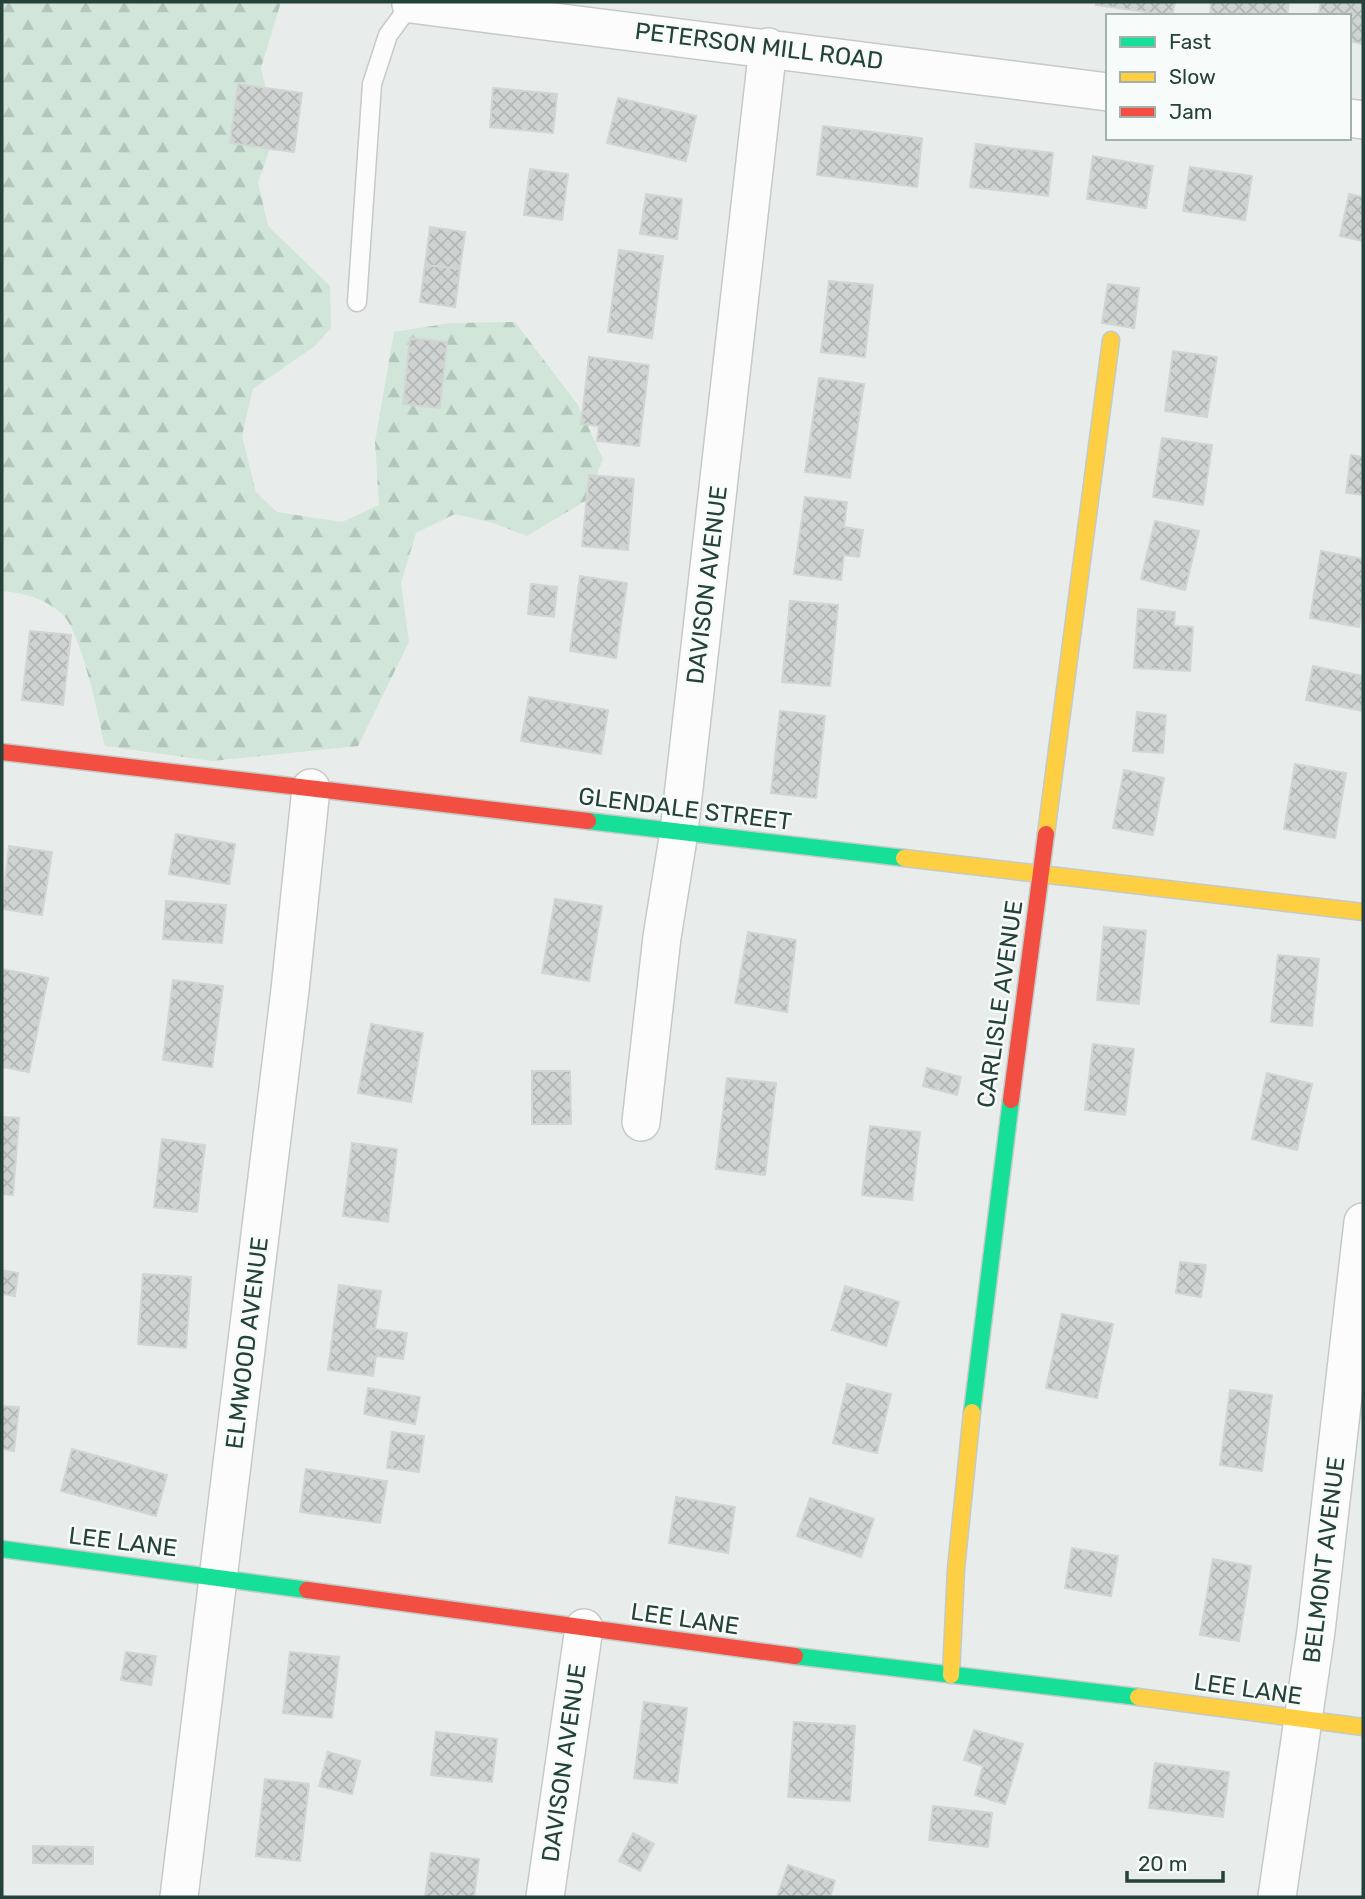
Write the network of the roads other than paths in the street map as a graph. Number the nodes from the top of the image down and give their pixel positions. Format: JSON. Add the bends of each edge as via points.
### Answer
{"nodes":[{"id":1,"x":403,"y":3,"type":"edge"},
{"id":2,"x":768,"y":47,"type":"junction"},
{"id":3,"x":1106,"y":92,"type":"edge"},
{"id":4,"x":357,"y":302,"type":"dead end"},
{"id":5,"x":1111,"y":340,"type":"dead end"},
{"id":6,"x":2,"y":752,"type":"edge"},
{"id":7,"x":311,"y":789,"type":"junction"},
{"id":8,"x":679,"y":832,"type":"junction"},
{"id":9,"x":1040,"y":873,"type":"junction"},
{"id":10,"x":1363,"y":912,"type":"edge"},
{"id":11,"x":641,"y":1122,"type":"dead end"},
{"id":12,"x":1363,"y":1222,"type":"edge"},
{"id":13,"x":2,"y":1549,"type":"edge"},
{"id":14,"x":219,"y":1577,"type":"junction"},
{"id":15,"x":584,"y":1628,"type":"junction"},
{"id":16,"x":951,"y":1675,"type":"junction"},
{"id":17,"x":1304,"y":1719,"type":"junction"},
{"id":18,"x":1363,"y":1727,"type":"edge"},
{"id":19,"x":179,"y":1897,"type":"edge"},
{"id":20,"x":545,"y":1897,"type":"edge"},
{"id":21,"x":1277,"y":1897,"type":"edge"}],
"edges":[{"from":1,"to":2,"type":"street","name":"PETERSON MILL ROAD"},
{"from":1,"to":4,"type":"lane","via":[[372,84]]},
{"from":2,"to":3,"type":"street","name":"PETERSON MILL ROAD"},
{"from":2,"to":8,"type":"street","name":"DAVISON AVENUE"},
{"from":5,"to":9,"type":"street","name":"CARLISLE AVENUE"},
{"from":6,"to":7,"type":"street","name":"GLENDALE STREET"},
{"from":7,"to":8,"type":"street","name":"GLENDALE STREET"},
{"from":7,"to":14,"type":"street","name":"ELMWOOD AVENUE"},
{"from":8,"to":9,"type":"street","name":"GLENDALE STREET"},
{"from":8,"to":11,"type":"street","name":"DAVISON AVENUE"},
{"from":9,"to":10,"type":"street","name":"GLENDALE STREET"},
{"from":9,"to":16,"type":"street","name":"CARLISLE AVENUE","via":[[979,1348],[956,1569]]},
{"from":12,"to":17,"type":"street","name":"BELMONT AVENUE"},
{"from":13,"to":14,"type":"street","name":"LEE LANE"},
{"from":14,"to":15,"type":"street","name":"LEE LANE"},
{"from":14,"to":19,"type":"street","name":"ELMWOOD AVENUE"},
{"from":15,"to":16,"type":"street","name":"LEE LANE"},
{"from":15,"to":20,"type":"street","name":"DAVISON AVENUE"},
{"from":16,"to":17,"type":"street","name":"LEE LANE"},
{"from":17,"to":18,"type":"street","name":"LEE LANE"},
{"from":17,"to":21,"type":"street","name":"BELMONT AVENUE"}]}
